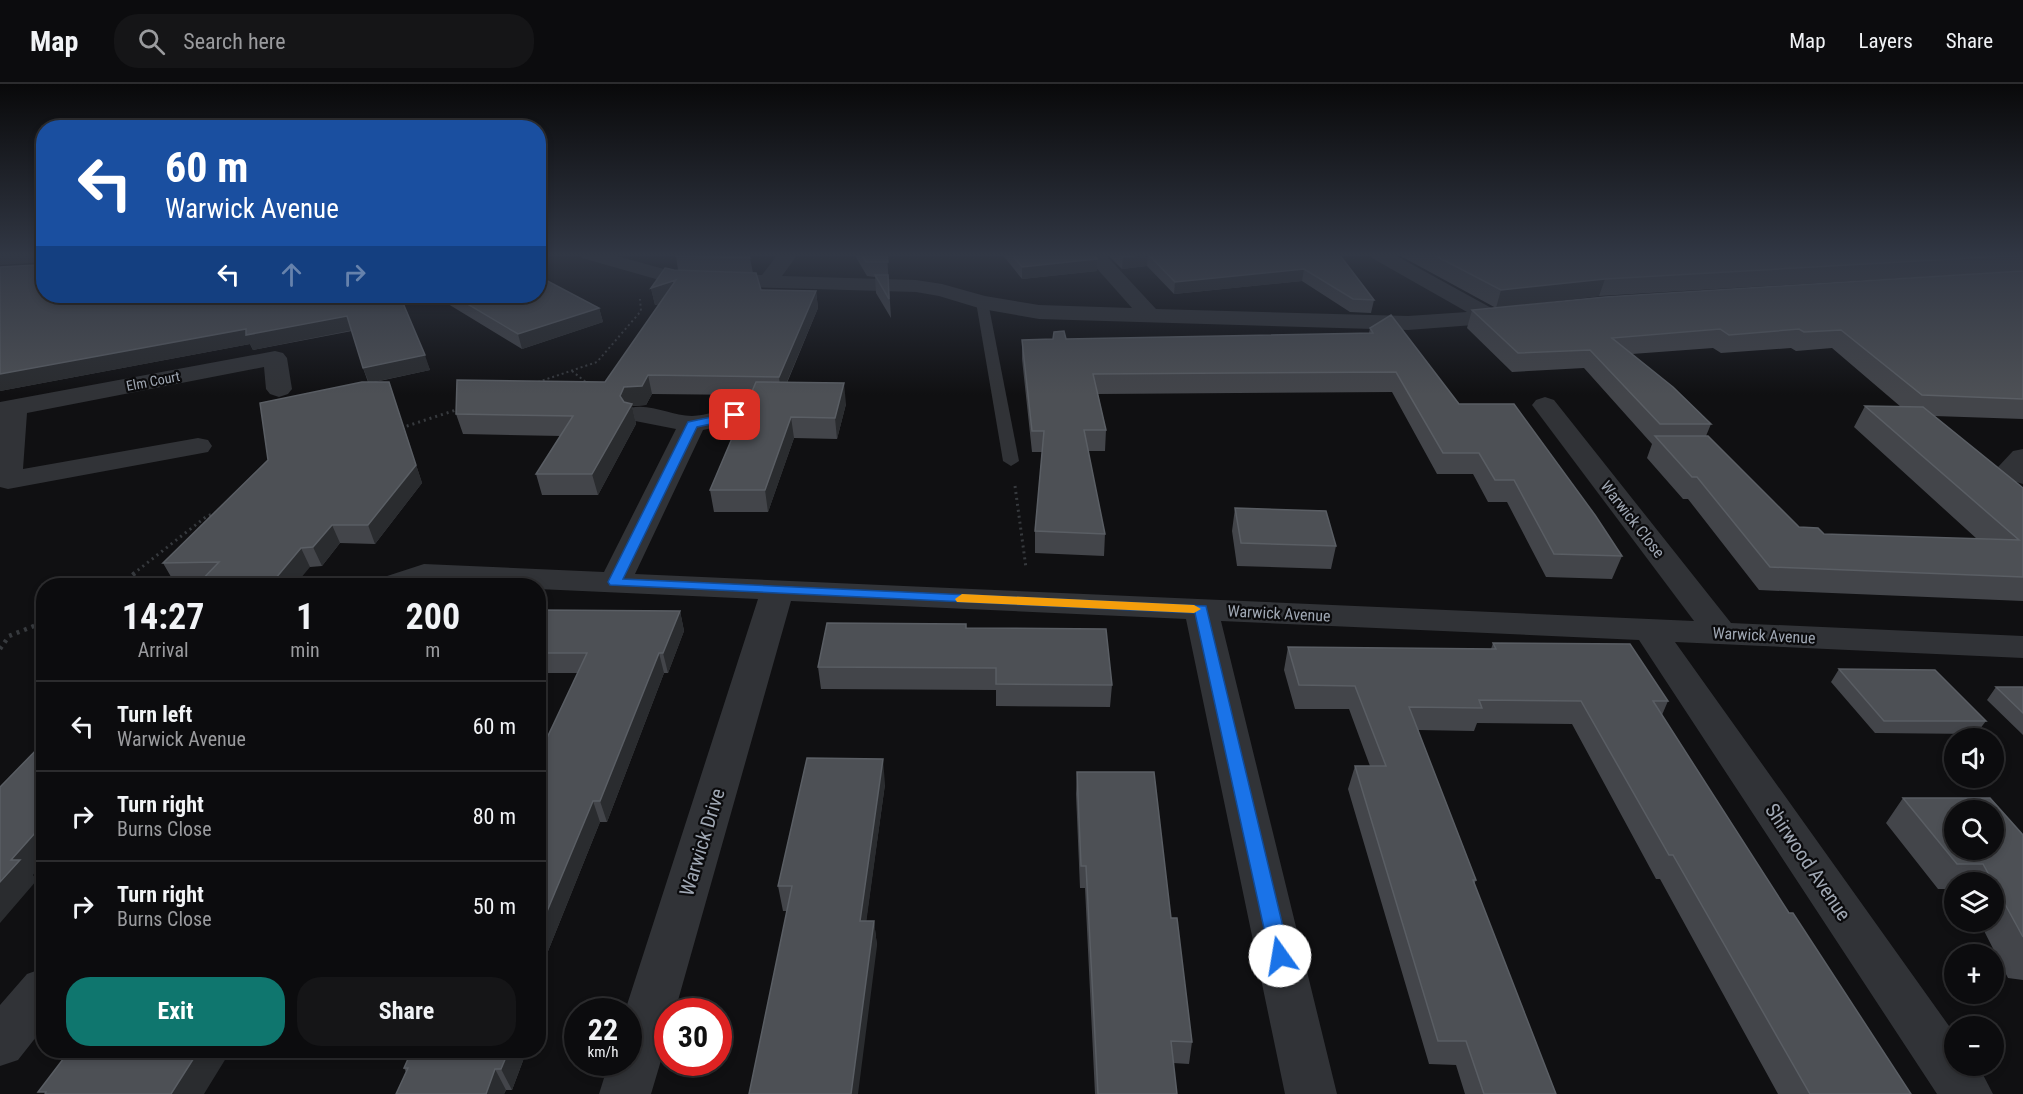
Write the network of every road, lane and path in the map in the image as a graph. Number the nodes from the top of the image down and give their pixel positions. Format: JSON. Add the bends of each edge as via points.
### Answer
{"nodes":[{"id":1,"x":640,"y":301,"type":"edge"},
{"id":2,"x":979,"y":301,"type":"edge"},
{"id":3,"x":1137,"y":301,"type":"edge"},
{"id":4,"x":1463,"y":301,"type":"edge"},
{"id":5,"x":982,"y":302,"type":"junction"},
{"id":6,"x":1535,"y":312,"type":"edge"},
{"id":7,"x":1149,"y":314,"type":"junction"},
{"id":8,"x":1491,"y":317,"type":"junction"},
{"id":9,"x":571,"y":371,"type":"junction"},
{"id":10,"x":537,"y":382,"type":"edge"},
{"id":11,"x":279,"y":389,"type":"dead end"},
{"id":12,"x":470,"y":405,"type":"edge"},
{"id":13,"x":1545,"y":405,"type":"dead end"},
{"id":14,"x":7,"y":408,"type":"edge"},
{"id":15,"x":639,"y":414,"type":"joint"},
{"id":16,"x":735,"y":415,"type":"dead end"},
{"id":17,"x":692,"y":424,"type":"junction"},
{"id":18,"x":391,"y":432,"type":"edge"},
{"id":19,"x":198,"y":446,"type":"dead end"},
{"id":20,"x":2023,"y":456,"type":"edge"},
{"id":21,"x":1011,"y":461,"type":"joint"},
{"id":22,"x":2023,"y":475,"type":"edge"},
{"id":23,"x":218,"y":512,"type":"edge"},
{"id":24,"x":129,"y":578,"type":"edge"},
{"id":25,"x":413,"y":578,"type":"edge"},
{"id":26,"x":520,"y":578,"type":"edge"},
{"id":27,"x":546,"y":579,"type":"edge"},
{"id":28,"x":615,"y":582,"type":"junction"},
{"id":29,"x":778,"y":590,"type":"junction"},
{"id":30,"x":1030,"y":602,"type":"junction"},
{"id":31,"x":1201,"y":609,"type":"junction"},
{"id":32,"x":36,"y":625,"type":"edge"},
{"id":33,"x":1649,"y":630,"type":"junction"},
{"id":34,"x":1721,"y":633,"type":"junction"},
{"id":35,"x":2023,"y":647,"type":"edge"},
{"id":36,"x":0,"y":649,"type":"edge"},
{"id":37,"x":36,"y":998,"type":"edge"},
{"id":38,"x":0,"y":1043,"type":"edge"},
{"id":39,"x":626,"y":1094,"type":"edge"},
{"id":40,"x":1311,"y":1094,"type":"edge"},
{"id":41,"x":1967,"y":1094,"type":"edge"}],
"edges":[{"from":1,"to":9,"type":"path","via":[[641,311],[597,362]]},
{"from":2,"to":5,"type":"street"},
{"from":3,"to":7,"type":"street"},
{"from":4,"to":8,"type":"street"},
{"from":5,"to":7,"type":"street","via":[[1039,312]]},
{"from":5,"to":21,"type":"lane"},
{"from":6,"to":8,"type":"street"},
{"from":7,"to":8,"type":"street","via":[[1408,323]]},
{"from":9,"to":10,"type":"path"},
{"from":9,"to":15,"type":"path","via":[[606,397]]},
{"from":11,"to":14,"type":"street","name":"Elm Court","via":[[275,358]]},
{"from":12,"to":18,"type":"path"},
{"from":13,"to":34,"type":"street","name":"Warwick Close"},
{"from":14,"to":19,"type":"street","via":[[8,480],[159,447]]},
{"from":15,"to":17,"type":"street"},
{"from":16,"to":17,"type":"street"},
{"from":17,"to":28,"type":"street"},
{"from":20,"to":22,"type":"street","via":[[2012,466]]},
{"from":21,"to":30,"type":"path"},
{"from":23,"to":24,"type":"path","via":[[207,516]]},
{"from":25,"to":26,"type":"street","name":"Warwick Avenue","via":[[424,574]]},
{"from":27,"to":28,"type":"street","name":"Warwick Avenue"},
{"from":28,"to":29,"type":"street","name":"Warwick Avenue"},
{"from":29,"to":30,"type":"street","name":"Warwick Avenue"},
{"from":29,"to":39,"type":"street","name":"Warwick Drive"},
{"from":30,"to":31,"type":"street","name":"Warwick Avenue"},
{"from":31,"to":33,"type":"street","name":"Warwick Avenue"},
{"from":31,"to":40,"type":"street"},
{"from":32,"to":36,"type":"path","via":[[9,636]]},
{"from":33,"to":34,"type":"street","name":"Warwick Avenue"},
{"from":33,"to":41,"type":"street","name":"Shirwood Avenue"},
{"from":34,"to":35,"type":"street","name":"Warwick Avenue"},
{"from":37,"to":38,"type":"street"}]}
